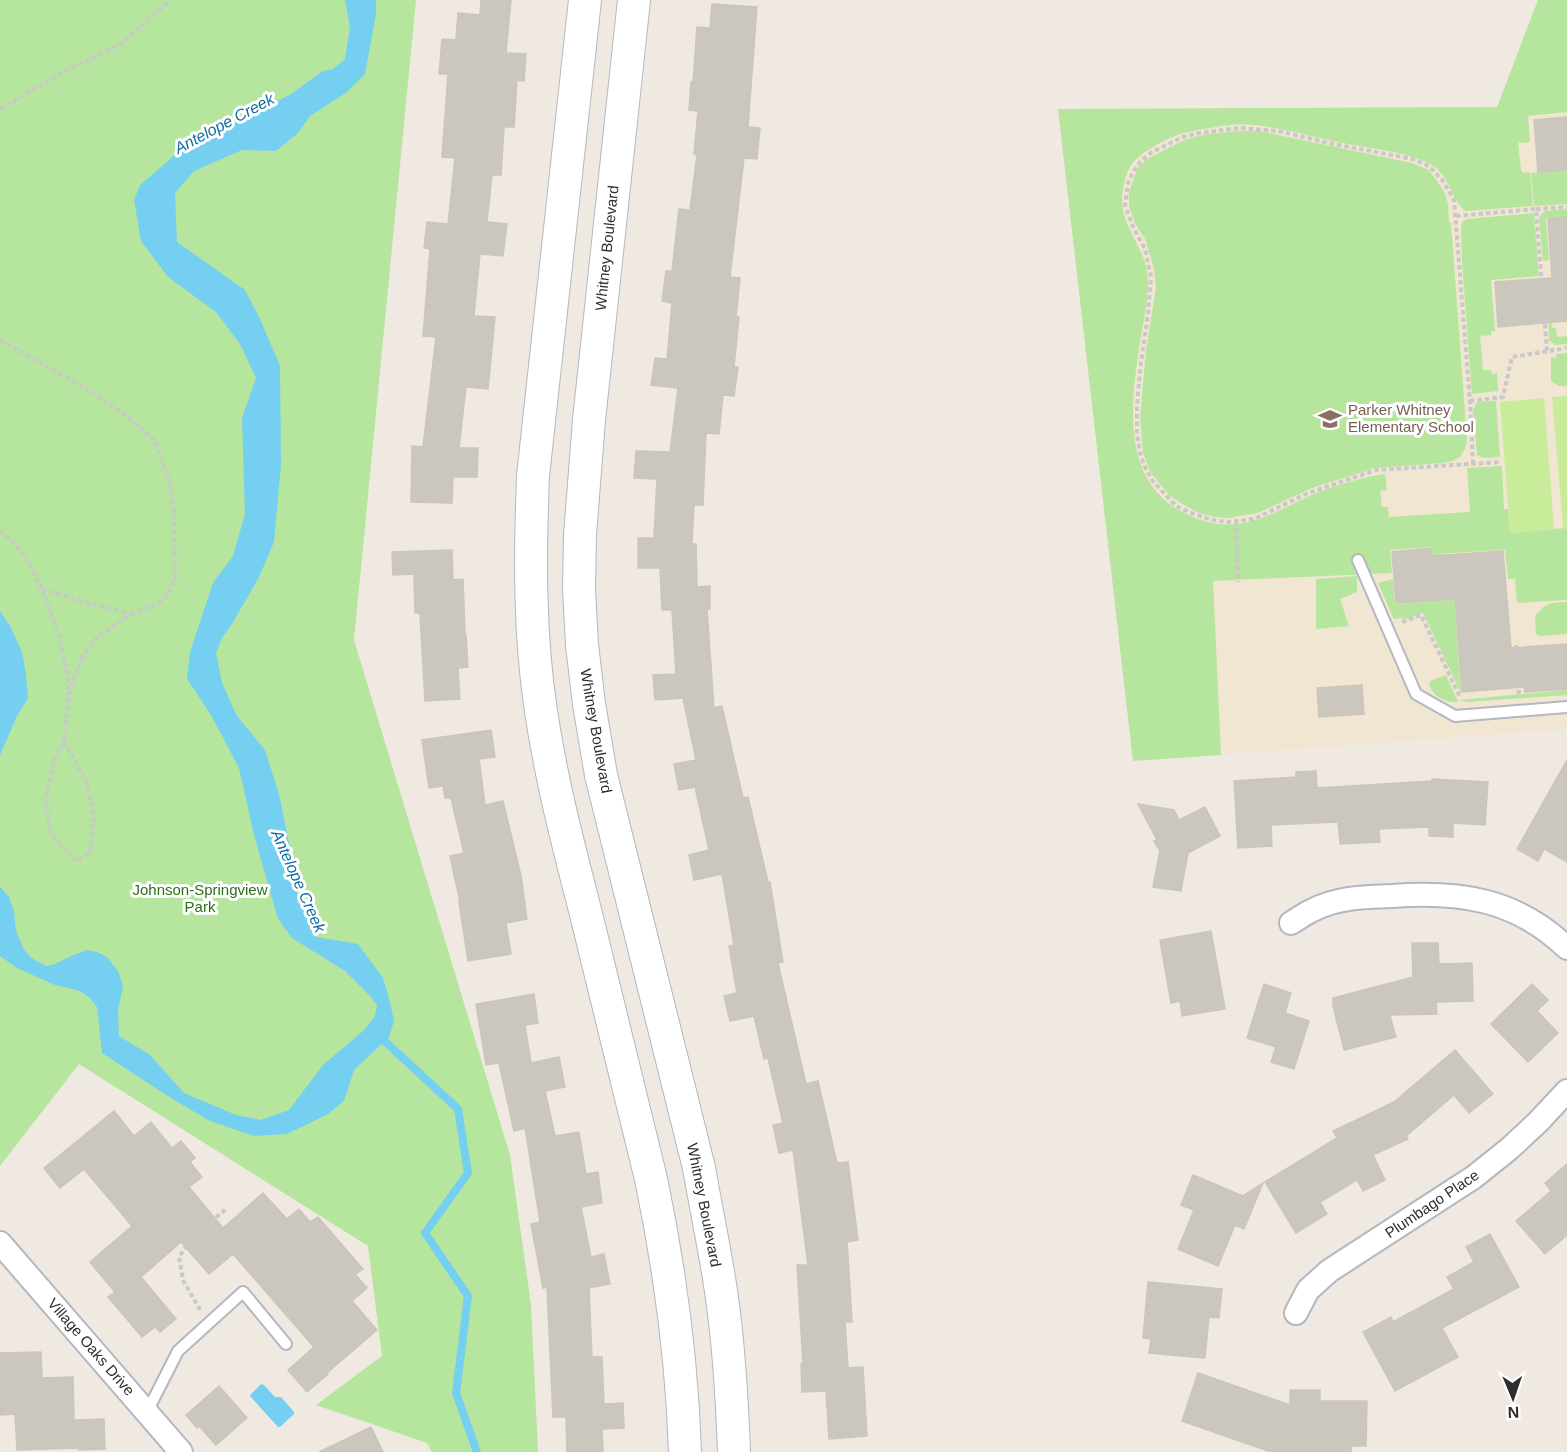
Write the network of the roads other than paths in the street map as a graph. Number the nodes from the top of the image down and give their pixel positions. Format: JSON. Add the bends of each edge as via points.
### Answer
{"nodes":[{"id":1,"x":585,"y":0,"type":"edge"},
{"id":2,"x":634,"y":0,"type":"edge"},
{"id":3,"x":1358,"y":560,"type":"dead end"},
{"id":4,"x":1567,"y":707,"type":"edge"},
{"id":5,"x":1291,"y":923,"type":"dead end"},
{"id":6,"x":1567,"y":948,"type":"edge"},
{"id":7,"x":1567,"y":1091,"type":"edge"},
{"id":8,"x":0,"y":1243,"type":"edge"},
{"id":9,"x":1296,"y":1313,"type":"dead end"},
{"id":10,"x":286,"y":1344,"type":"dead end"},
{"id":11,"x":147,"y":1412,"type":"junction"},
{"id":12,"x":181,"y":1452,"type":"edge"},
{"id":13,"x":685,"y":1452,"type":"edge"},
{"id":14,"x":734,"y":1452,"type":"edge"}],
"edges":[{"from":1,"to":13,"type":"street","via":[[533,476],[534,648],[553,784],[664,1241],[684,1403]]},
{"from":2,"to":14,"type":"street","name":"Whitney Boulevard","via":[[586,454],[580,535],[582,645],[601,775],[699,1168],[721,1290]]},
{"from":3,"to":4,"type":"lane","via":[[1416,694],[1455,716]]},
{"from":5,"to":6,"type":"street","via":[[1321,906],[1352,898],[1451,895],[1508,909],[1532,921]]},
{"from":7,"to":9,"type":"street","name":"Plumbago Place","via":[[1509,1149],[1474,1177],[1329,1271],[1308,1290]]},
{"from":8,"to":11,"type":"street","name":"Village Oaks Drive"},
{"from":10,"to":11,"type":"lane","via":[[243,1292],[178,1351]]},
{"from":11,"to":12,"type":"street","name":"Village Oaks Drive"}]}
